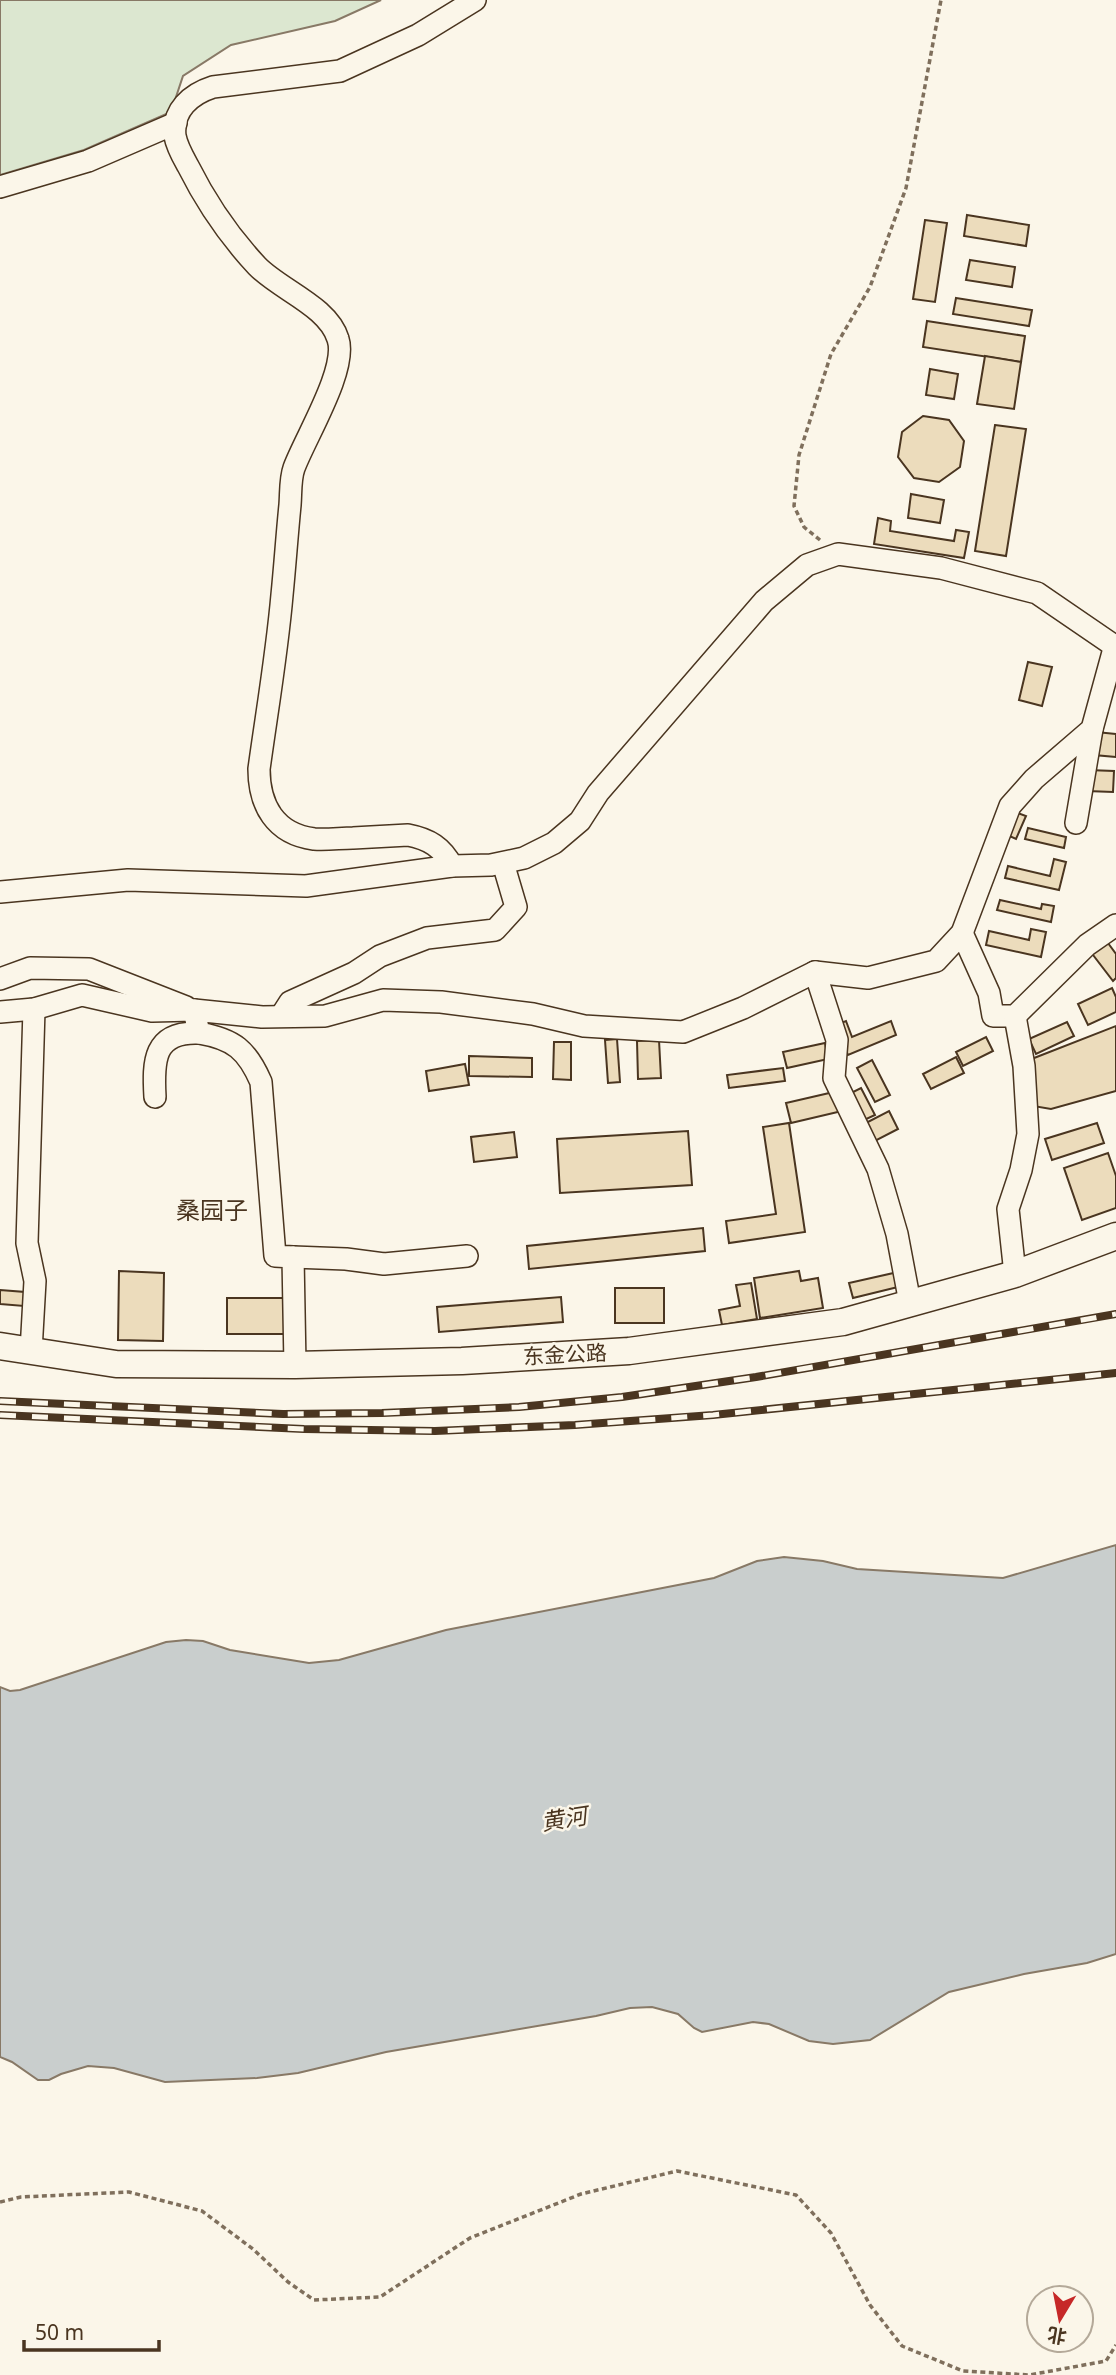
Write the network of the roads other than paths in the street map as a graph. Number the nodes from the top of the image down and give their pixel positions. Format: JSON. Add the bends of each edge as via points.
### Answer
{"nodes":[{"id":1,"x":475,"y":0,"type":"edge"},
{"id":2,"x":176,"y":123,"type":"junction"},
{"id":3,"x":0,"y":187,"type":"edge"},
{"id":4,"x":1116,"y":646,"type":"edge"},
{"id":5,"x":1091,"y":729,"type":"junction"},
{"id":6,"x":1076,"y":822,"type":"dead end"},
{"id":7,"x":503,"y":863,"type":"junction"},
{"id":8,"x":453,"y":866,"type":"junction"},
{"id":9,"x":0,"y":892,"type":"edge"},
{"id":10,"x":1116,"y":925,"type":"edge"},
{"id":11,"x":962,"y":933,"type":"junction"},
{"id":12,"x":815,"y":972,"type":"junction"},
{"id":13,"x":0,"y":979,"type":"edge"},
{"id":14,"x":34,"y":1009,"type":"junction"},
{"id":15,"x":194,"y":1010,"type":"junction"},
{"id":16,"x":0,"y":1012,"type":"edge"},
{"id":17,"x":281,"y":1016,"type":"junction"},
{"id":18,"x":1015,"y":1016,"type":"junction"},
{"id":19,"x":199,"y":1034,"type":"junction"},
{"id":20,"x":155,"y":1097,"type":"dead end"},
{"id":21,"x":1116,"y":1236,"type":"edge"},
{"id":22,"x":467,"y":1256,"type":"dead end"},
{"id":23,"x":293,"y":1257,"type":"junction"},
{"id":24,"x":1015,"y":1274,"type":"junction"},
{"id":25,"x":910,"y":1303,"type":"junction"},
{"id":26,"x":0,"y":1346,"type":"edge"},
{"id":27,"x":31,"y":1351,"type":"junction"},
{"id":28,"x":295,"y":1365,"type":"junction"}],
"edges":[{"from":1,"to":2,"type":"street","via":[[418,35],[340,71],[200,91],[188,99]]},
{"from":2,"to":3,"type":"street","via":[[88,161]]},
{"from":2,"to":8,"type":"street","via":[[180,150],[208,206],[258,267],[324,316],[333,327],[341,355],[293,470],[259,769],[259,789],[266,808],[295,834],[315,839],[422,837],[446,854]]},
{"from":4,"to":5,"type":"street"},
{"from":4,"to":7,"type":"street","via":[[1037,593],[940,569],[838,554],[807,565],[764,601],[598,793],[580,821],[554,843]]},
{"from":5,"to":6,"type":"street"},
{"from":5,"to":11,"type":"street","via":[[1010,806]]},
{"from":7,"to":8,"type":"street"},
{"from":7,"to":17,"type":"street","via":[[516,907],[495,930],[427,938],[380,956],[290,1002]]},
{"from":8,"to":9,"type":"street","via":[[306,886],[128,880]]},
{"from":10,"to":18,"type":"street","via":[[1087,945]]},
{"from":11,"to":12,"type":"street","via":[[936,961],[868,978]]},
{"from":11,"to":18,"type":"street","via":[[989,993],[993,1016]]},
{"from":12,"to":17,"type":"street","via":[[683,1032],[584,1026],[441,1002],[383,1000],[325,1016]]},
{"from":12,"to":25,"type":"street","via":[[837,1040],[834,1078],[878,1169]]},
{"from":13,"to":15,"type":"street","via":[[30,968],[89,969]]},
{"from":14,"to":15,"type":"street","via":[[82,995],[152,1010]]},
{"from":14,"to":16,"type":"street"},
{"from":14,"to":27,"type":"street","via":[[27,1243],[35,1281]]},
{"from":15,"to":17,"type":"street"},
{"from":15,"to":19,"type":"street"},
{"from":18,"to":24,"type":"street","via":[[1028,1134],[1008,1209]]},
{"from":19,"to":20,"type":"street","via":[[174,1036],[157,1054]]},
{"from":19,"to":23,"type":"street","via":[[220,1037],[239,1047],[253,1062],[261,1082],[275,1256]]},
{"from":21,"to":24,"type":"main road","name":"东金公路"},
{"from":22,"to":23,"type":"street","via":[[384,1264]]},
{"from":23,"to":28,"type":"street"},
{"from":24,"to":25,"type":"main road","name":"东金公路"},
{"from":25,"to":28,"type":"main road","name":"东金公路","via":[[843,1322],[629,1352]]},
{"from":26,"to":27,"type":"main road","name":"东金公路"},
{"from":27,"to":28,"type":"main road","name":"东金公路","via":[[116,1364]]}]}
